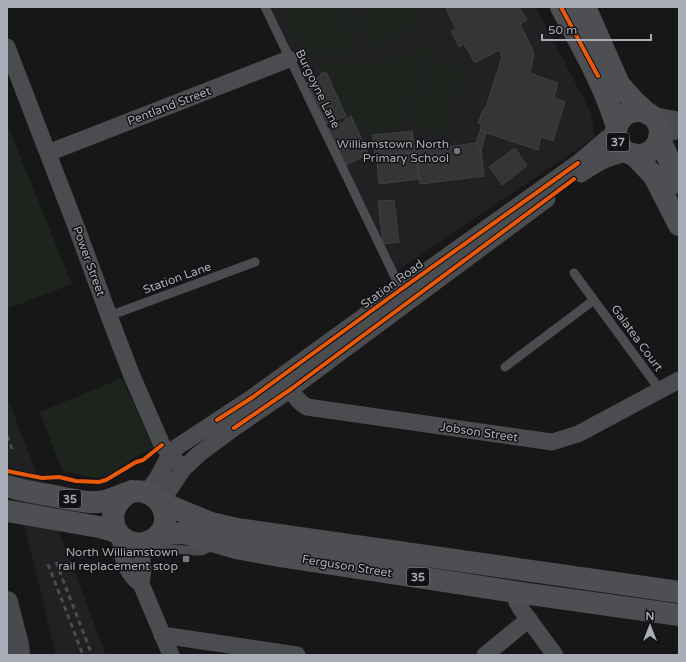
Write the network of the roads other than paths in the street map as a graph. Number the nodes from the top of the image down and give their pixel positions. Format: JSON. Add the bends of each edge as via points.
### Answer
{"nodes":[{"id":1,"x":265,"y":7,"type":"edge"},
{"id":2,"x":561,"y":7,"type":"edge"},
{"id":3,"x":585,"y":7,"type":"edge"},
{"id":4,"x":7,"y":47,"type":"edge"},
{"id":5,"x":290,"y":59,"type":"junction"},
{"id":6,"x":649,"y":114,"type":"junction"},
{"id":7,"x":679,"y":120,"type":"edge"},
{"id":8,"x":617,"y":128,"type":"junction"},
{"id":9,"x":666,"y":134,"type":"edge"},
{"id":10,"x":48,"y":153,"type":"junction"},
{"id":11,"x":631,"y":153,"type":"junction"},
{"id":12,"x":679,"y":183,"type":"edge"},
{"id":13,"x":679,"y":225,"type":"edge"},
{"id":14,"x":255,"y":262,"type":"dead end"},
{"id":15,"x":574,"y":273,"type":"dead end"},
{"id":16,"x":405,"y":296,"type":"junction"},
{"id":17,"x":594,"y":300,"type":"junction"},
{"id":18,"x":108,"y":316,"type":"junction"},
{"id":19,"x":505,"y":367,"type":"dead end"},
{"id":20,"x":282,"y":375,"type":"junction"},
{"id":21,"x":679,"y":380,"type":"edge"},
{"id":22,"x":291,"y":389,"type":"junction"},
{"id":23,"x":660,"y":390,"type":"junction"},
{"id":24,"x":170,"y":454,"type":"junction"},
{"id":25,"x":183,"y":469,"type":"junction"},
{"id":26,"x":7,"y":486,"type":"edge"},
{"id":27,"x":150,"y":497,"type":"junction"},
{"id":28,"x":7,"y":511,"type":"edge"},
{"id":29,"x":120,"y":535,"type":"junction"},
{"id":30,"x":152,"y":539,"type":"junction"},
{"id":31,"x":519,"y":569,"type":"junction"},
{"id":32,"x":141,"y":584,"type":"junction"},
{"id":33,"x":515,"y":592,"type":"junction"},
{"id":34,"x":679,"y":592,"type":"edge"},
{"id":35,"x":7,"y":602,"type":"edge"},
{"id":36,"x":679,"y":615,"type":"edge"},
{"id":37,"x":528,"y":619,"type":"junction"},
{"id":38,"x":162,"y":635,"type":"junction"},
{"id":39,"x":14,"y":644,"type":"edge"},
{"id":40,"x":171,"y":655,"type":"edge"},
{"id":41,"x":297,"y":655,"type":"edge"},
{"id":42,"x":485,"y":655,"type":"edge"},
{"id":43,"x":555,"y":655,"type":"edge"}],
"edges":[{"from":1,"to":5,"type":"lane","name":"Burgoyne Lane"},
{"from":2,"to":8,"type":"main road","number":"37","via":[[602,84]]},
{"from":3,"to":6,"type":"main road","via":[[620,84]]},
{"from":4,"to":10,"type":"street","name":"Power Street"},
{"from":5,"to":10,"type":"street","name":"Pentland Street"},
{"from":5,"to":16,"type":"lane","name":"Burgoyne Lane"},
{"from":6,"to":7,"type":"street"},
{"from":6,"to":8,"type":"main road","number":"37","via":[[639,111],[630,113],[622,119]]},
{"from":6,"to":9,"type":"main road"},
{"from":8,"to":11,"type":"main road","number":"37","via":[[620,145]]},
{"from":8,"to":16,"type":"street","name":"Station Road","via":[[578,164]]},
{"from":9,"to":11,"type":"main road","number":"37","via":[[648,152]]},
{"from":9,"to":12,"type":"main road"},
{"from":10,"to":18,"type":"street","name":"Power Street"},
{"from":11,"to":13,"type":"main road","number":"37","via":[[654,176]]},
{"from":11,"to":16,"type":"street","name":"Station Road","via":[[599,162]]},
{"from":14,"to":18,"type":"lane","name":"Station Lane"},
{"from":15,"to":17,"type":"lane","name":"Galatea Court"},
{"from":16,"to":20,"type":"street","name":"Station Road"},
{"from":16,"to":22,"type":"street","name":"Station Road"},
{"from":17,"to":19,"type":"lane","name":"Galatea Court"},
{"from":17,"to":23,"type":"lane","name":"Galatea Court"},
{"from":18,"to":24,"type":"street","name":"Power Street","via":[[162,445]]},
{"from":20,"to":22,"type":"street","name":"Jobson Street"},
{"from":20,"to":24,"type":"street","name":"Station Road"},
{"from":21,"to":23,"type":"street","name":"Jobson Street"},
{"from":22,"to":23,"type":"street","name":"Jobson Street","via":[[301,404],[313,409],[552,442],[578,434]]},
{"from":22,"to":25,"type":"street","name":"Station Road","via":[[219,438]]},
{"from":24,"to":25,"type":"street","name":"Power Street"},
{"from":24,"to":27,"type":"street","name":"Station Road","via":[[151,488]]},
{"from":25,"to":27,"type":"street","name":"Station Road"},
{"from":26,"to":27,"type":"main road","number":"35","via":[[91,502]]},
{"from":27,"to":29,"type":"main road","via":[[118,502],[114,511],[114,521]]},
{"from":27,"to":30,"type":"main road","via":[[165,511],[163,527]]},
{"from":27,"to":31,"type":"main road","name":"Ferguson Street","number":"35","via":[[211,523],[237,529]]},
{"from":28,"to":29,"type":"main road","number":"35","via":[[103,528]]},
{"from":29,"to":30,"type":"main road","number":"35","via":[[134,543]]},
{"from":29,"to":32,"type":"street","via":[[122,557],[134,579]]},
{"from":30,"to":32,"type":"street","via":[[141,554]]},
{"from":30,"to":33,"type":"main road","name":"Ferguson Street","number":"35","via":[[184,532],[236,548],[279,556]]},
{"from":31,"to":33,"type":"main road"},
{"from":31,"to":34,"type":"main road","name":"Ferguson Street","number":"35"},
{"from":32,"to":38,"type":"street"},
{"from":33,"to":36,"type":"main road","name":"Ferguson Street","number":"35"},
{"from":33,"to":37,"type":"street","via":[[517,602]]},
{"from":35,"to":39,"type":"street"},
{"from":37,"to":42,"type":"street"},
{"from":37,"to":43,"type":"street"},
{"from":38,"to":40,"type":"street"},
{"from":38,"to":41,"type":"street"}]}
